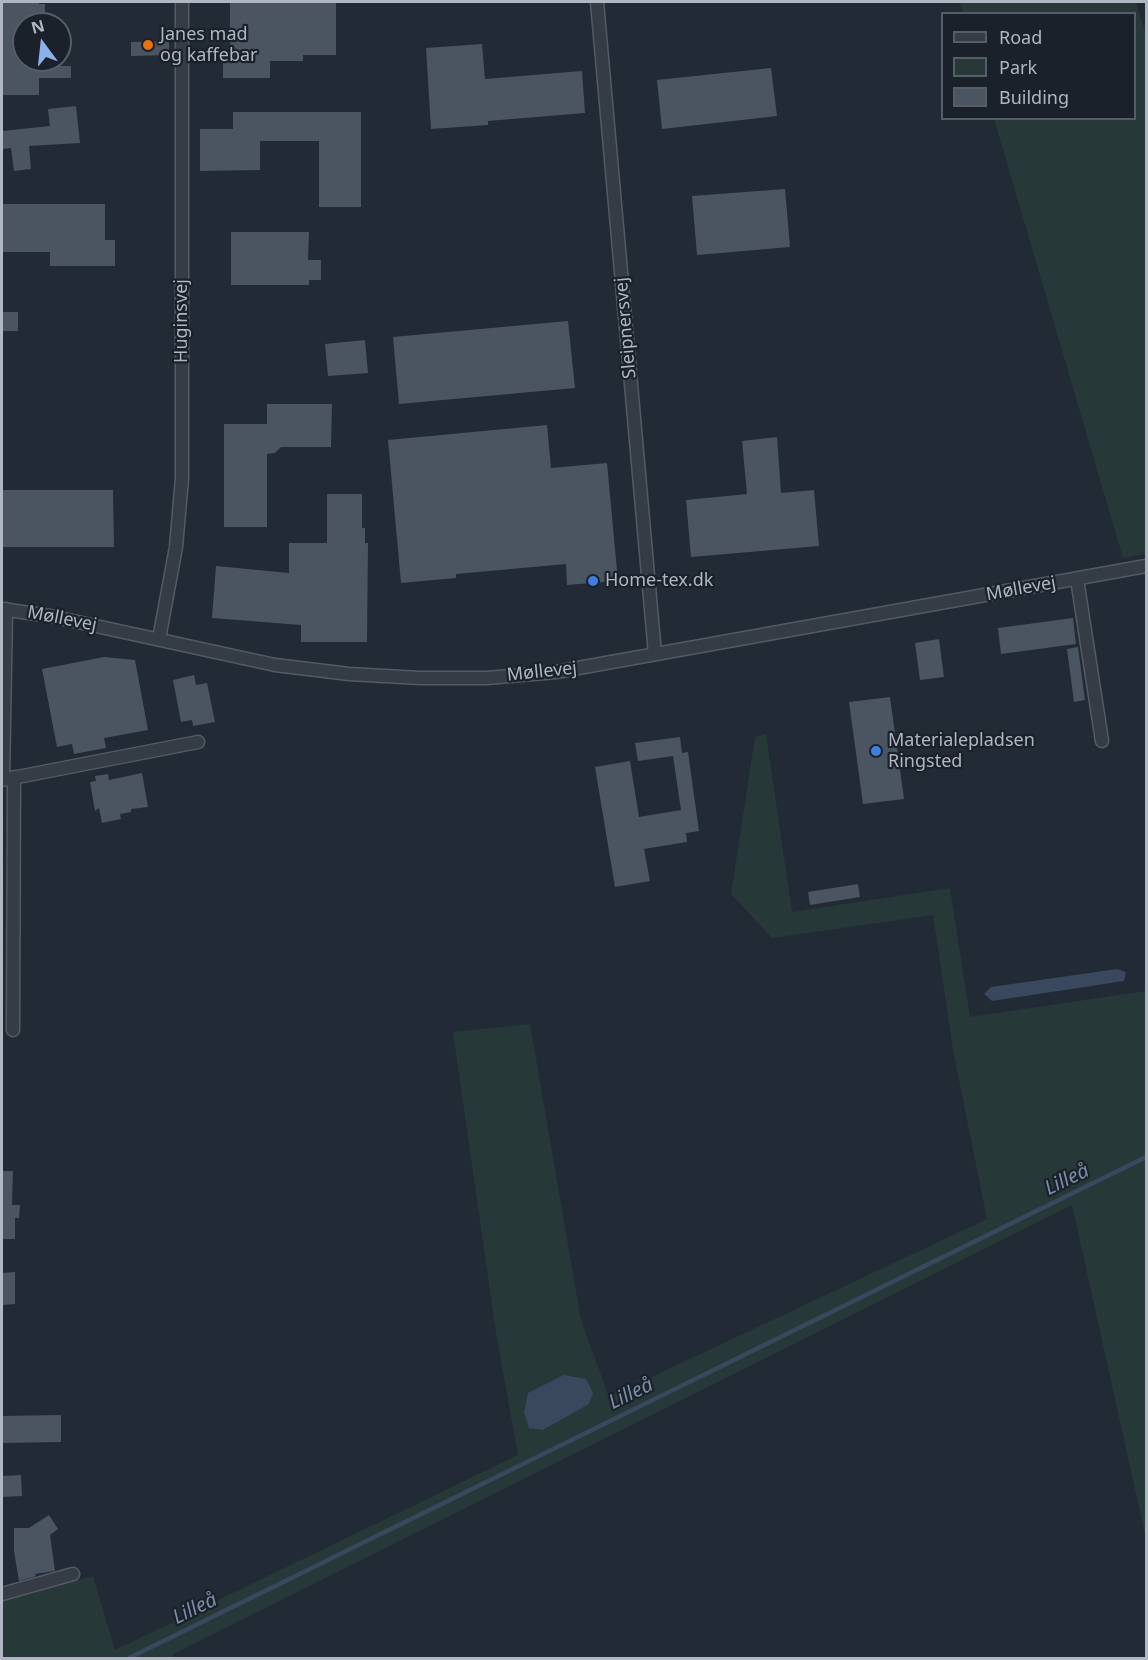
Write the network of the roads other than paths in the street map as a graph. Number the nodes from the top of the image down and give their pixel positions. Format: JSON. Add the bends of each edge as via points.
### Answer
{"nodes":[{"id":1,"x":182,"y":2,"type":"edge"},
{"id":2,"x":597,"y":2,"type":"edge"},
{"id":3,"x":1146,"y":566,"type":"edge"},
{"id":4,"x":1077,"y":579,"type":"junction"},
{"id":5,"x":4,"y":609,"type":"edge"},
{"id":6,"x":159,"y":639,"type":"junction"},
{"id":7,"x":655,"y":654,"type":"junction"},
{"id":8,"x":1102,"y":741,"type":"dead end"},
{"id":9,"x":198,"y":742,"type":"dead end"},
{"id":10,"x":6,"y":779,"type":"edge"},
{"id":11,"x":13,"y":1030,"type":"dead end"},
{"id":12,"x":73,"y":1574,"type":"dead end"},
{"id":13,"x":2,"y":1594,"type":"edge"}],
"edges":[{"from":1,"to":6,"type":"street","name":"Huginsvej","via":[[182,478],[176,548]]},
{"from":2,"to":7,"type":"street","name":"Sleipnersvej"},
{"from":3,"to":4,"type":"street","name":"Møllevej"},
{"from":4,"to":7,"type":"street","name":"Møllevej"},
{"from":4,"to":8,"type":"street","name":"Møllevej"},
{"from":5,"to":6,"type":"street","name":"Møllevej"},
{"from":5,"to":10,"type":"street","name":"Møllevej"},
{"from":6,"to":7,"type":"street","name":"Møllevej","via":[[275,665],[420,678],[556,672]]},
{"from":9,"to":10,"type":"street"},
{"from":10,"to":11,"type":"street","name":"Møllevej"},
{"from":12,"to":13,"type":"street"}]}
